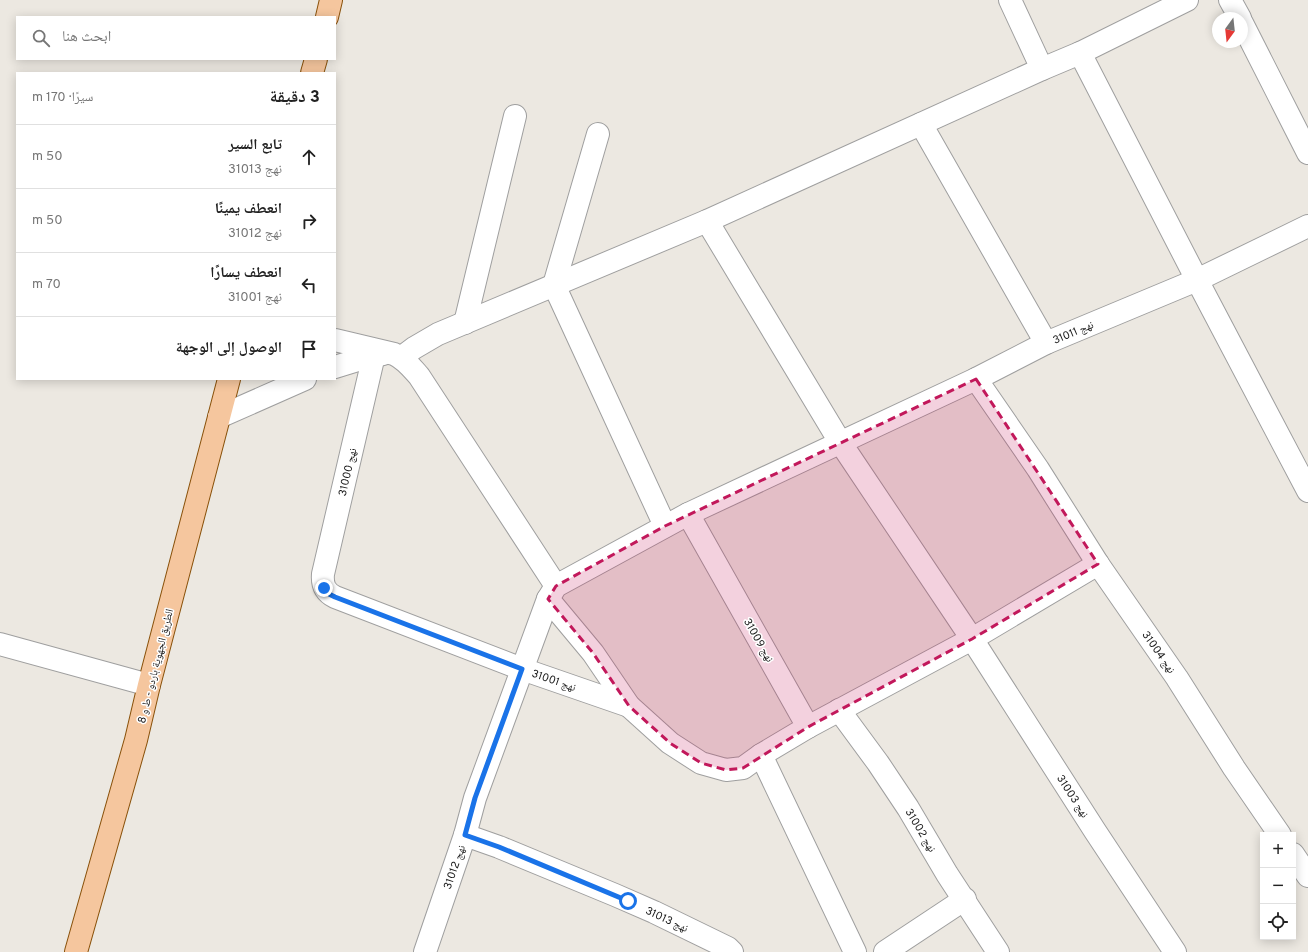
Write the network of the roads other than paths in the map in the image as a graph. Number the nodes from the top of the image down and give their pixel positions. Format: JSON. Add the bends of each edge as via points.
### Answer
{"nodes":[{"id":1,"x":331,"y":0,"type":"edge"},
{"id":2,"x":1010,"y":0,"type":"edge"},
{"id":3,"x":1187,"y":0,"type":"edge"},
{"id":4,"x":1230,"y":0,"type":"edge"},
{"id":5,"x":1237,"y":12,"type":"edge"},
{"id":6,"x":327,"y":16,"type":"edge"},
{"id":7,"x":1248,"y":35,"type":"edge"},
{"id":8,"x":1080,"y":53,"type":"junction"},
{"id":9,"x":316,"y":60,"type":"edge"},
{"id":10,"x":1042,"y":69,"type":"junction"},
{"id":11,"x":312,"y":72,"type":"edge"},
{"id":12,"x":515,"y":116,"type":"dead end"},
{"id":13,"x":921,"y":124,"type":"junction"},
{"id":14,"x":598,"y":134,"type":"dead end"},
{"id":15,"x":1308,"y":153,"type":"edge"},
{"id":16,"x":707,"y":221,"type":"junction"},
{"id":17,"x":1308,"y":226,"type":"edge"},
{"id":18,"x":1197,"y":280,"type":"junction"},
{"id":19,"x":554,"y":284,"type":"junction"},
{"id":20,"x":464,"y":323,"type":"junction"},
{"id":21,"x":336,"y":340,"type":"edge"},
{"id":22,"x":1046,"y":343,"type":"junction"},
{"id":23,"x":390,"y":355,"type":"junction"},
{"id":24,"x":336,"y":368,"type":"edge"},
{"id":25,"x":976,"y":379,"type":"junction"},
{"id":26,"x":230,"y":380,"type":"edge"},
{"id":27,"x":303,"y":380,"type":"edge"},
{"id":28,"x":219,"y":417,"type":"junction"},
{"id":29,"x":840,"y":442,"type":"junction"},
{"id":30,"x":1308,"y":491,"type":"edge"},
{"id":31,"x":688,"y":514,"type":"junction"},
{"id":32,"x":665,"y":526,"type":"junction"},
{"id":33,"x":1098,"y":564,"type":"junction"},
{"id":34,"x":324,"y":588,"type":"joint"},
{"id":35,"x":552,"y":592,"type":"junction"},
{"id":36,"x":972,"y":639,"type":"junction"},
{"id":37,"x":0,"y":644,"type":"edge"},
{"id":38,"x":522,"y":669,"type":"junction"},
{"id":39,"x":149,"y":685,"type":"junction"},
{"id":40,"x":629,"y":706,"type":"junction"},
{"id":41,"x":839,"y":710,"type":"junction"},
{"id":42,"x":808,"y":727,"type":"junction"},
{"id":43,"x":761,"y":755,"type":"junction"},
{"id":44,"x":1278,"y":832,"type":"edge"},
{"id":45,"x":465,"y":835,"type":"junction"},
{"id":46,"x":1296,"y":858,"type":"edge"},
{"id":47,"x":1308,"y":876,"type":"edge"},
{"id":48,"x":965,"y":900,"type":"junction"},
{"id":49,"x":76,"y":952,"type":"edge"},
{"id":50,"x":424,"y":952,"type":"edge"},
{"id":51,"x":732,"y":952,"type":"edge"},
{"id":52,"x":855,"y":952,"type":"edge"},
{"id":53,"x":885,"y":952,"type":"edge"},
{"id":54,"x":998,"y":952,"type":"edge"},
{"id":55,"x":1175,"y":952,"type":"edge"}],
"edges":[{"from":1,"to":6,"type":"main road"},
{"from":2,"to":10,"type":"street"},
{"from":3,"to":8,"type":"street"},
{"from":4,"to":5,"type":"street"},
{"from":7,"to":15,"type":"street"},
{"from":8,"to":10,"type":"street"},
{"from":8,"to":18,"type":"street"},
{"from":9,"to":11,"type":"main road"},
{"from":10,"to":13,"type":"street"},
{"from":12,"to":20,"type":"street"},
{"from":13,"to":16,"type":"street"},
{"from":13,"to":22,"type":"street"},
{"from":14,"to":19,"type":"street"},
{"from":16,"to":19,"type":"street"},
{"from":16,"to":29,"type":"street","name":"نهج 31003"},
{"from":17,"to":18,"type":"street","name":"نهج 31011"},
{"from":18,"to":22,"type":"street","name":"نهج 31011"},
{"from":18,"to":30,"type":"street"},
{"from":19,"to":20,"type":"street"},
{"from":19,"to":32,"type":"street"},
{"from":20,"to":23,"type":"street","via":[[414,348]]},
{"from":21,"to":23,"type":"street"},
{"from":22,"to":25,"type":"street","name":"نهج 31011"},
{"from":23,"to":24,"type":"street"},
{"from":23,"to":34,"type":"street","name":"نهج 31000","via":[[323,574]]},
{"from":23,"to":35,"type":"street","via":[[419,376]]},
{"from":25,"to":29,"type":"street","name":"نهج 31011"},
{"from":25,"to":33,"type":"street","name":"نهج 31004","via":[[1038,469]]},
{"from":26,"to":28,"type":"main road","name":"الطريق الجهوية باردو - ط و 8"},
{"from":27,"to":28,"type":"street"},
{"from":28,"to":39,"type":"main road","name":"الطريق الجهوية باردو - ط و 8"},
{"from":29,"to":31,"type":"street"},
{"from":29,"to":36,"type":"street","name":"نهج 31003"},
{"from":31,"to":32,"type":"street"},
{"from":31,"to":42,"type":"street","name":"نهج 31009"},
{"from":32,"to":35,"type":"street"},
{"from":33,"to":36,"type":"street"},
{"from":33,"to":44,"type":"street","name":"نهج 31004","via":[[1177,678]]},
{"from":34,"to":38,"type":"street","name":"نهج 31001","via":[[335,597]]},
{"from":35,"to":38,"type":"street","name":"نهج 31012"},
{"from":35,"to":40,"type":"street"},
{"from":36,"to":41,"type":"street"},
{"from":36,"to":55,"type":"street","name":"نهج 31003","via":[[1094,831]]},
{"from":37,"to":39,"type":"street"},
{"from":38,"to":40,"type":"street","name":"نهج 31001"},
{"from":38,"to":45,"type":"street","name":"نهج 31012","via":[[475,798]]},
{"from":39,"to":49,"type":"main road","name":"الطريق الجهوية باردو - ط و 8","via":[[123,790]]},
{"from":40,"to":43,"type":"street","via":[[670,743],[701,763],[726,770],[743,768]]},
{"from":41,"to":42,"type":"street"},
{"from":41,"to":48,"type":"street","name":"نهج 31002","via":[[908,808]]},
{"from":42,"to":43,"type":"street"},
{"from":43,"to":52,"type":"street"},
{"from":45,"to":50,"type":"street","name":"نهج 31012"},
{"from":45,"to":51,"type":"street","name":"نهج 31013","via":[[654,912]]},
{"from":46,"to":47,"type":"street"},
{"from":48,"to":53,"type":"street"},
{"from":48,"to":54,"type":"street","name":"نهج 31002"}]}
